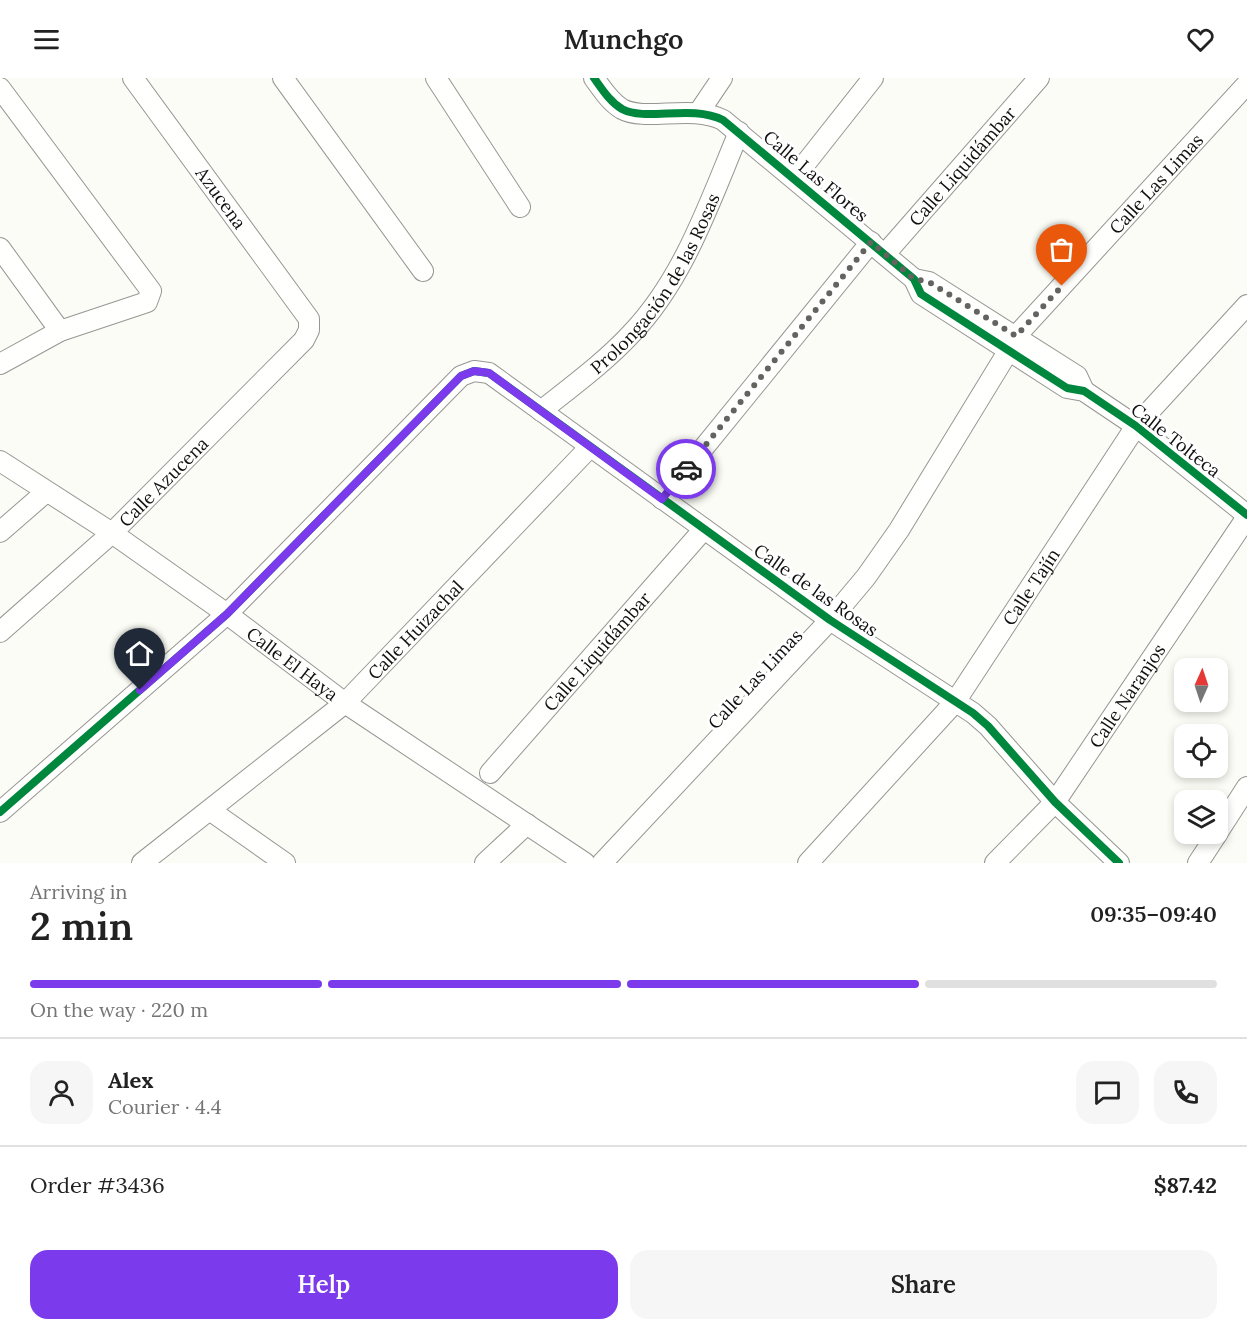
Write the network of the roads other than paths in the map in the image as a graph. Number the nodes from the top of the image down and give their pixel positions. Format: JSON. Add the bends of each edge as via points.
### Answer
{"nodes":[{"id":1,"x":133,"y":78,"type":"edge"},
{"id":2,"x":283,"y":78,"type":"edge"},
{"id":3,"x":436,"y":78,"type":"edge"},
{"id":4,"x":594,"y":78,"type":"edge"},
{"id":5,"x":722,"y":78,"type":"edge"},
{"id":6,"x":873,"y":78,"type":"edge"},
{"id":7,"x":1039,"y":78,"type":"edge"},
{"id":8,"x":1244,"y":83,"type":"edge"},
{"id":9,"x":0,"y":88,"type":"edge"},
{"id":10,"x":699,"y":112,"type":"junction"},
{"id":11,"x":739,"y":132,"type":"junction"},
{"id":12,"x":794,"y":178,"type":"junction"},
{"id":13,"x":520,"y":207,"type":"dead end"},
{"id":14,"x":0,"y":248,"type":"edge"},
{"id":15,"x":878,"y":248,"type":"junction"},
{"id":16,"x":423,"y":271,"type":"dead end"},
{"id":17,"x":1247,"y":305,"type":"edge"},
{"id":18,"x":309,"y":319,"type":"joint"},
{"id":19,"x":60,"y":332,"type":"junction"},
{"id":20,"x":1012,"y":343,"type":"junction"},
{"id":21,"x":0,"y":364,"type":"edge"},
{"id":22,"x":1084,"y":391,"type":"joint"},
{"id":23,"x":540,"y":411,"type":"junction"},
{"id":24,"x":1136,"y":426,"type":"junction"},
{"id":25,"x":590,"y":447,"type":"junction"},
{"id":26,"x":0,"y":461,"type":"edge"},
{"id":27,"x":46,"y":492,"type":"junction"},
{"id":28,"x":662,"y":499,"type":"junction"},
{"id":29,"x":1247,"y":516,"type":"edge"},
{"id":30,"x":704,"y":529,"type":"junction"},
{"id":31,"x":0,"y":532,"type":"edge"},
{"id":32,"x":112,"y":534,"type":"junction"},
{"id":33,"x":227,"y":614,"type":"junction"},
{"id":34,"x":830,"y":620,"type":"junction"},
{"id":35,"x":0,"y":632,"type":"edge"},
{"id":36,"x":956,"y":702,"type":"junction"},
{"id":37,"x":345,"y":703,"type":"junction"},
{"id":38,"x":490,"y":773,"type":"dead end"},
{"id":39,"x":1247,"y":787,"type":"edge"},
{"id":40,"x":1055,"y":802,"type":"junction"},
{"id":41,"x":211,"y":810,"type":"junction"},
{"id":42,"x":0,"y":812,"type":"edge"},
{"id":43,"x":1228,"y":816,"type":"edge"},
{"id":44,"x":527,"y":824,"type":"junction"},
{"id":45,"x":1210,"y":844,"type":"edge"},
{"id":46,"x":142,"y":863,"type":"edge"},
{"id":47,"x":285,"y":863,"type":"edge"},
{"id":48,"x":485,"y":863,"type":"edge"},
{"id":49,"x":585,"y":863,"type":"edge"},
{"id":50,"x":602,"y":863,"type":"edge"},
{"id":51,"x":808,"y":863,"type":"edge"},
{"id":52,"x":995,"y":863,"type":"edge"},
{"id":53,"x":1119,"y":863,"type":"edge"},
{"id":54,"x":1198,"y":863,"type":"edge"}],
"edges":[{"from":1,"to":18,"type":"street","name":"Azucena"},
{"from":2,"to":16,"type":"street"},
{"from":3,"to":13,"type":"street"},
{"from":4,"to":10,"type":"street","via":[[612,102],[624,110]]},
{"from":5,"to":10,"type":"street"},
{"from":6,"to":12,"type":"street"},
{"from":7,"to":15,"type":"street","name":"Calle Liquidámbar"},
{"from":8,"to":20,"type":"street","name":"Calle Las Limas"},
{"from":9,"to":19,"type":"street","via":[[151,291],[147,302]]},
{"from":10,"to":11,"type":"street","name":"Calle Las Flores","via":[[713,115]]},
{"from":11,"to":12,"type":"street","name":"Calle Las Flores"},
{"from":11,"to":23,"type":"street","name":"Prolongación de las Rosas","via":[[692,243],[663,293],[632,333]]},
{"from":12,"to":15,"type":"street","name":"Calle Las Flores"},
{"from":14,"to":19,"type":"street"},
{"from":15,"to":20,"type":"street","name":"Calle Las Flores","via":[[914,279],[921,294]]},
{"from":15,"to":28,"type":"street","name":"Calle Liquidámbar"},
{"from":17,"to":24,"type":"street","name":"Calle Tajín"},
{"from":18,"to":32,"type":"street","name":"Calle Azucena","via":[[304,340]]},
{"from":19,"to":21,"type":"street"},
{"from":20,"to":22,"type":"street","name":"Calle Las Flores","via":[[1067,388]]},
{"from":20,"to":34,"type":"street","name":"Calle Las Limas","via":[[899,530]]},
{"from":22,"to":24,"type":"street","name":"Calle Tolteca"},
{"from":23,"to":25,"type":"street","name":"Calle de las Rosas"},
{"from":23,"to":33,"type":"street","name":"Calle de las Rosas","via":[[489,373],[474,371],[461,376]]},
{"from":24,"to":29,"type":"street","name":"Calle Tolteca"},
{"from":24,"to":36,"type":"street","name":"Calle Tajín"},
{"from":25,"to":28,"type":"street","name":"Calle de las Rosas"},
{"from":25,"to":37,"type":"street","name":"Calle Huizachal"},
{"from":26,"to":27,"type":"street","name":"Calle El Haya"},
{"from":27,"to":31,"type":"street"},
{"from":27,"to":32,"type":"street","name":"Calle El Haya"},
{"from":28,"to":30,"type":"street","name":"Calle de las Rosas"},
{"from":29,"to":40,"type":"street","name":"Calle Naranjos"},
{"from":30,"to":34,"type":"street","name":"Calle de las Rosas"},
{"from":30,"to":38,"type":"street","name":"Calle Liquidámbar"},
{"from":32,"to":33,"type":"street","name":"Calle El Haya"},
{"from":32,"to":35,"type":"street","name":"Calle Azucena"},
{"from":33,"to":37,"type":"street","name":"Calle El Haya"},
{"from":33,"to":42,"type":"street"},
{"from":34,"to":36,"type":"street","name":"Calle de las Rosas"},
{"from":34,"to":50,"type":"street","name":"Calle Las Limas"},
{"from":36,"to":40,"type":"street","name":"Calle de las Rosas","via":[[988,726]]},
{"from":36,"to":51,"type":"street","name":"Calle Tajín"},
{"from":37,"to":41,"type":"street","name":"Calle Huizachal"},
{"from":37,"to":44,"type":"street","name":"Calle El Haya"},
{"from":39,"to":43,"type":"street"},
{"from":40,"to":52,"type":"street","name":"Calle Naranjos"},
{"from":40,"to":53,"type":"street","name":"Calle de las Rosas"},
{"from":41,"to":46,"type":"street","name":"Calle Huizachal"},
{"from":41,"to":47,"type":"street"},
{"from":44,"to":48,"type":"street"},
{"from":44,"to":49,"type":"street","name":"Calle El Haya"},
{"from":45,"to":54,"type":"street"}]}
